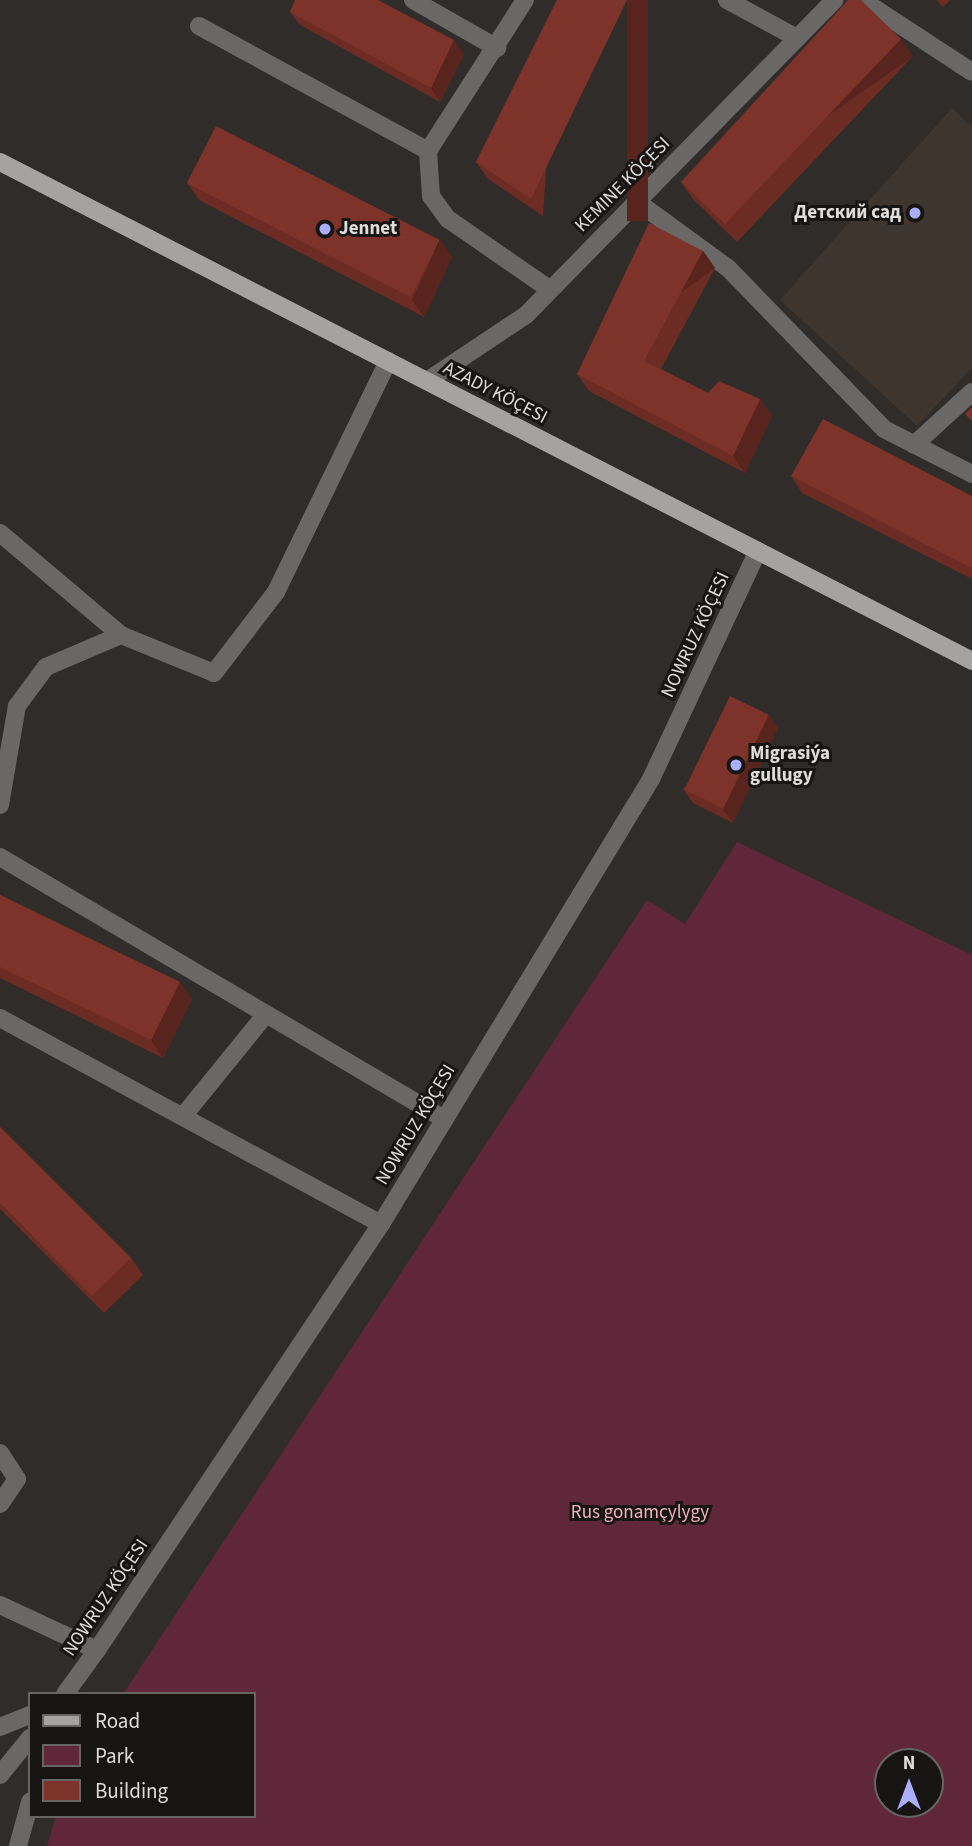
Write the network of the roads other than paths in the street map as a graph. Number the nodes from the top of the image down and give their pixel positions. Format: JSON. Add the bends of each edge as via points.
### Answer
{"nodes":[{"id":1,"x":413,"y":0,"type":"edge"},
{"id":2,"x":525,"y":0,"type":"edge"},
{"id":3,"x":727,"y":0,"type":"edge"},
{"id":4,"x":835,"y":0,"type":"edge"},
{"id":5,"x":862,"y":0,"type":"edge"},
{"id":6,"x":199,"y":26,"type":"dead end"},
{"id":7,"x":797,"y":38,"type":"junction"},
{"id":8,"x":497,"y":48,"type":"junction"},
{"id":9,"x":972,"y":72,"type":"edge"},
{"id":10,"x":428,"y":151,"type":"junction"},
{"id":11,"x":0,"y":162,"type":"edge"},
{"id":12,"x":636,"y":201,"type":"junction"},
{"id":13,"x":549,"y":289,"type":"junction"},
{"id":14,"x":388,"y":361,"type":"junction"},
{"id":15,"x":427,"y":381,"type":"junction"},
{"id":16,"x":972,"y":392,"type":"edge"},
{"id":17,"x":914,"y":445,"type":"junction"},
{"id":18,"x":972,"y":474,"type":"edge"},
{"id":19,"x":0,"y":533,"type":"edge"},
{"id":20,"x":758,"y":551,"type":"junction"},
{"id":21,"x":121,"y":635,"type":"junction"},
{"id":22,"x":972,"y":661,"type":"edge"},
{"id":23,"x":0,"y":805,"type":"edge"},
{"id":24,"x":0,"y":857,"type":"edge"},
{"id":25,"x":266,"y":1014,"type":"junction"},
{"id":26,"x":0,"y":1018,"type":"edge"},
{"id":27,"x":184,"y":1115,"type":"junction"},
{"id":28,"x":444,"y":1119,"type":"junction"},
{"id":29,"x":381,"y":1224,"type":"junction"},
{"id":30,"x":0,"y":1453,"type":"edge"},
{"id":31,"x":0,"y":1504,"type":"edge"},
{"id":32,"x":0,"y":1605,"type":"edge"},
{"id":33,"x":97,"y":1650,"type":"junction"},
{"id":34,"x":66,"y":1692,"type":"edge"},
{"id":35,"x":28,"y":1716,"type":"edge"},
{"id":36,"x":0,"y":1727,"type":"edge"},
{"id":37,"x":28,"y":1740,"type":"edge"},
{"id":38,"x":0,"y":1775,"type":"edge"},
{"id":39,"x":28,"y":1809,"type":"edge"},
{"id":40,"x":18,"y":1846,"type":"edge"}],
"edges":[{"from":1,"to":8,"type":"street"},
{"from":2,"to":8,"type":"street"},
{"from":3,"to":7,"type":"street"},
{"from":4,"to":7,"type":"street","name":"KEMINE KÖÇESI"},
{"from":5,"to":9,"type":"street"},
{"from":6,"to":10,"type":"street"},
{"from":7,"to":12,"type":"street","name":"KEMINE KÖÇESI"},
{"from":8,"to":10,"type":"street"},
{"from":10,"to":13,"type":"street","via":[[431,196],[447,219]]},
{"from":11,"to":14,"type":"main road","name":"AZADY KÖÇESI"},
{"from":12,"to":13,"type":"street","name":"KEMINE KÖÇESI"},
{"from":12,"to":17,"type":"street","via":[[728,268],[884,429]]},
{"from":13,"to":15,"type":"street","name":"KEMINE KÖÇESI","via":[[526,315]]},
{"from":14,"to":15,"type":"main road","name":"AZADY KÖÇESI"},
{"from":14,"to":21,"type":"street","via":[[276,592],[214,673]]},
{"from":15,"to":20,"type":"main road","name":"AZADY KÖÇESI"},
{"from":16,"to":17,"type":"street"},
{"from":17,"to":18,"type":"street"},
{"from":19,"to":21,"type":"street"},
{"from":20,"to":22,"type":"main road","name":"AZADY KÖÇESI"},
{"from":20,"to":28,"type":"street","name":"NOWRUZ KÖÇESI","via":[[651,779]]},
{"from":21,"to":23,"type":"street","via":[[46,667],[17,706]]},
{"from":24,"to":25,"type":"street"},
{"from":25,"to":27,"type":"street"},
{"from":25,"to":28,"type":"street"},
{"from":26,"to":27,"type":"street"},
{"from":27,"to":29,"type":"street"},
{"from":28,"to":29,"type":"street","name":"NOWRUZ KÖÇESI"},
{"from":29,"to":33,"type":"street","name":"NOWRUZ KÖÇESI"},
{"from":30,"to":31,"type":"street","via":[[17,1479]]},
{"from":32,"to":33,"type":"street"},
{"from":33,"to":34,"type":"street","name":"NOWRUZ KÖÇESI"},
{"from":35,"to":36,"type":"street"},
{"from":37,"to":38,"type":"street"},
{"from":39,"to":40,"type":"street"}]}
